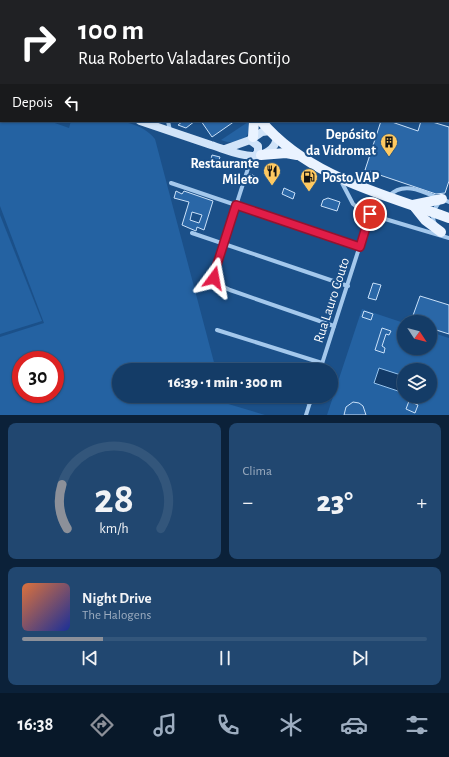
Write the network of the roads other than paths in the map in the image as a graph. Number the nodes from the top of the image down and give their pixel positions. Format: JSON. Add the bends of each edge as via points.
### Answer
{"nodes":[{"id":1,"x":143,"y":122,"type":"edge"},
{"id":2,"x":168,"y":122,"type":"edge"},
{"id":3,"x":254,"y":122,"type":"edge"},
{"id":4,"x":262,"y":122,"type":"edge"},
{"id":5,"x":170,"y":131,"type":"junction"},
{"id":6,"x":274,"y":134,"type":"junction"},
{"id":7,"x":252,"y":139,"type":"junction"},
{"id":8,"x":224,"y":149,"type":"junction"},
{"id":9,"x":299,"y":155,"type":"junction"},
{"id":10,"x":256,"y":156,"type":"junction"},
{"id":11,"x":340,"y":179,"type":"junction"},
{"id":12,"x":171,"y":183,"type":"dead end"},
{"id":13,"x":388,"y":197,"type":"junction"},
{"id":14,"x":445,"y":200,"type":"edge"},
{"id":15,"x":236,"y":205,"type":"junction"},
{"id":16,"x":413,"y":205,"type":"junction"},
{"id":17,"x":434,"y":212,"type":"junction"},
{"id":18,"x":370,"y":214,"type":"junction"},
{"id":19,"x":449,"y":218,"type":"edge"},
{"id":20,"x":192,"y":233,"type":"dead end"},
{"id":21,"x":446,"y":235,"type":"edge"},
{"id":22,"x":223,"y":244,"type":"junction"},
{"id":23,"x":360,"y":247,"type":"junction"},
{"id":24,"x":348,"y":286,"type":"junction"},
{"id":25,"x":334,"y":326,"type":"junction"},
{"id":26,"x":217,"y":330,"type":"dead end"},
{"id":27,"x":322,"y":363,"type":"joint"},
{"id":28,"x":310,"y":403,"type":"edge"},
{"id":29,"x":306,"y":415,"type":"edge"}],
"edges":[{"from":1,"to":5,"type":"main road"},
{"from":2,"to":5,"type":"street"},
{"from":3,"to":7,"type":"main road"},
{"from":4,"to":6,"type":"main road"},
{"from":5,"to":8,"type":"main road"},
{"from":6,"to":7,"type":"main road","via":[[262,132]]},
{"from":6,"to":9,"type":"main road"},
{"from":6,"to":10,"type":"main road","via":[[273,147]]},
{"from":7,"to":8,"type":"main road"},
{"from":7,"to":10,"type":"main road","via":[[258,146]]},
{"from":8,"to":10,"type":"main road"},
{"from":9,"to":10,"type":"main road","via":[[286,153]]},
{"from":9,"to":11,"type":"main road"},
{"from":10,"to":15,"type":"street"},
{"from":11,"to":13,"type":"main road"},
{"from":11,"to":18,"type":"street","via":[[353,204]]},
{"from":12,"to":15,"type":"street"},
{"from":13,"to":14,"type":"street","via":[[397,190],[411,188]]},
{"from":13,"to":16,"type":"main road"},
{"from":14,"to":16,"type":"main road"},
{"from":14,"to":17,"type":"street"},
{"from":15,"to":22,"type":"street"},
{"from":15,"to":23,"type":"street"},
{"from":16,"to":17,"type":"main road"},
{"from":16,"to":21,"type":"main road","via":[[425,220]]},
{"from":17,"to":19,"type":"main road"},
{"from":17,"to":21,"type":"street","via":[[433,220]]},
{"from":18,"to":21,"type":"street"},
{"from":18,"to":23,"type":"street","name":"Rua Lauro Couto"},
{"from":20,"to":22,"type":"street"},
{"from":22,"to":24,"type":"street"},
{"from":22,"to":25,"type":"street","via":[[214,274],[220,285]]},
{"from":23,"to":24,"type":"street","name":"Rua Lauro Couto"},
{"from":24,"to":25,"type":"street","name":"Rua Lauro Couto"},
{"from":25,"to":27,"type":"street","name":"Rua Lauro Couto"},
{"from":26,"to":27,"type":"street"},
{"from":28,"to":29,"type":"street"}]}
